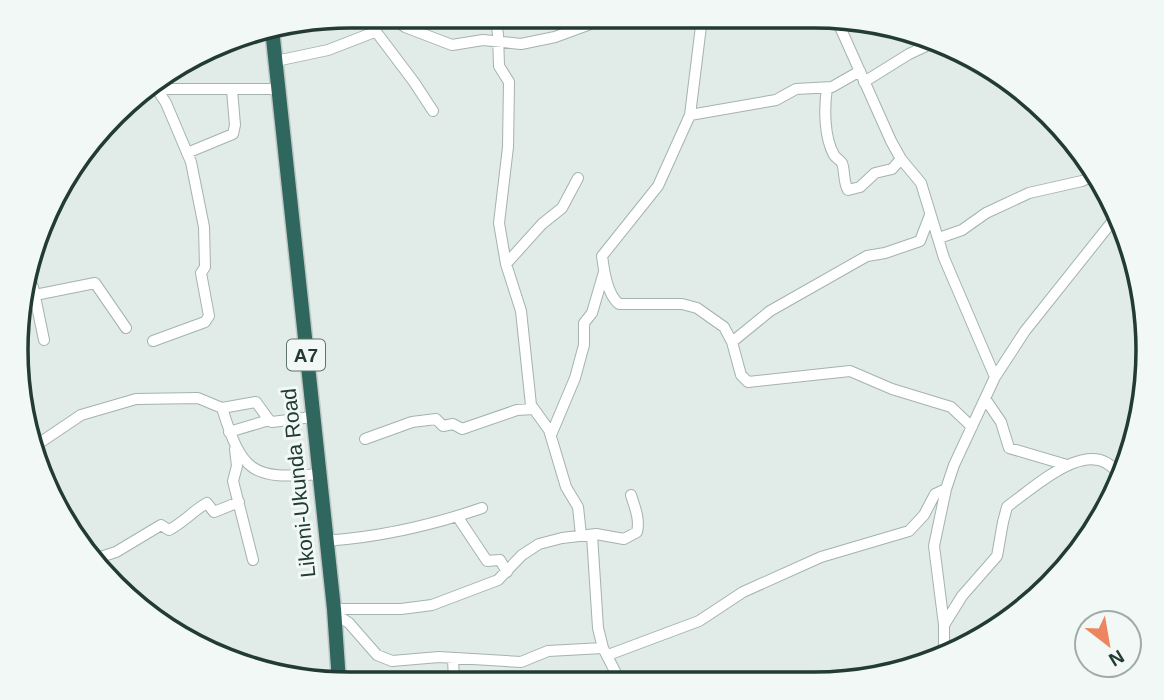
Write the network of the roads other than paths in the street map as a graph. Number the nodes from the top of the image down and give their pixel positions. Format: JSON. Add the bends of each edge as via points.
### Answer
{"nodes":[{"id":1,"x":408,"y":28,"type":"edge"},
{"id":2,"x":496,"y":28,"type":"edge"},
{"id":3,"x":573,"y":28,"type":"edge"},
{"id":4,"x":701,"y":28,"type":"edge"},
{"id":5,"x":374,"y":29,"type":"joint"},
{"id":6,"x":843,"y":30,"type":"edge"},
{"id":7,"x":273,"y":37,"type":"edge"},
{"id":8,"x":498,"y":41,"type":"junction"},
{"id":9,"x":925,"y":48,"type":"edge"},
{"id":10,"x":276,"y":61,"type":"junction"},
{"id":11,"x":860,"y":71,"type":"junction"},
{"id":12,"x":864,"y":82,"type":"junction"},
{"id":13,"x":166,"y":86,"type":"edge"},
{"id":14,"x":827,"y":88,"type":"junction"},
{"id":15,"x":279,"y":89,"type":"junction"},
{"id":16,"x":232,"y":90,"type":"junction"},
{"id":17,"x":158,"y":92,"type":"edge"},
{"id":18,"x":432,"y":111,"type":"dead end"},
{"id":19,"x":690,"y":115,"type":"junction"},
{"id":20,"x":187,"y":153,"type":"junction"},
{"id":21,"x":901,"y":159,"type":"junction"},
{"id":22,"x":578,"y":178,"type":"dead end"},
{"id":23,"x":1087,"y":179,"type":"edge"},
{"id":24,"x":930,"y":215,"type":"junction"},
{"id":25,"x":1110,"y":224,"type":"edge"},
{"id":26,"x":939,"y":238,"type":"junction"},
{"id":27,"x":506,"y":264,"type":"junction"},
{"id":28,"x":604,"y":272,"type":"junction"},
{"id":29,"x":33,"y":293,"type":"edge"},
{"id":30,"x":32,"y":301,"type":"edge"},
{"id":31,"x":126,"y":328,"type":"dead end"},
{"id":32,"x":44,"y":340,"type":"dead end"},
{"id":33,"x":153,"y":341,"type":"dead end"},
{"id":34,"x":732,"y":342,"type":"junction"},
{"id":35,"x":995,"y":377,"type":"junction"},
{"id":36,"x":986,"y":400,"type":"junction"},
{"id":37,"x":222,"y":408,"type":"junction"},
{"id":38,"x":534,"y":409,"type":"junction"},
{"id":39,"x":312,"y":417,"type":"junction"},
{"id":40,"x":269,"y":420,"type":"junction"},
{"id":41,"x":972,"y":427,"type":"junction"},
{"id":42,"x":229,"y":432,"type":"junction"},
{"id":43,"x":551,"y":435,"type":"junction"},
{"id":44,"x":365,"y":439,"type":"dead end"},
{"id":45,"x":41,"y":441,"type":"edge"},
{"id":46,"x":234,"y":445,"type":"junction"},
{"id":47,"x":1068,"y":466,"type":"junction"},
{"id":48,"x":1113,"y":467,"type":"edge"},
{"id":49,"x":319,"y":474,"type":"junction"},
{"id":50,"x":946,"y":489,"type":"junction"},
{"id":51,"x":631,"y":495,"type":"dead end"},
{"id":52,"x":239,"y":502,"type":"junction"},
{"id":53,"x":482,"y":508,"type":"dead end"},
{"id":54,"x":457,"y":516,"type":"junction"},
{"id":55,"x":587,"y":535,"type":"junction"},
{"id":56,"x":325,"y":541,"type":"junction"},
{"id":57,"x":103,"y":556,"type":"edge"},
{"id":58,"x":253,"y":560,"type":"dead end"},
{"id":59,"x":507,"y":572,"type":"junction"},
{"id":60,"x":334,"y":614,"type":"junction"},
{"id":61,"x":944,"y":625,"type":"junction"},
{"id":62,"x":944,"y":644,"type":"edge"},
{"id":63,"x":605,"y":652,"type":"junction"},
{"id":64,"x":453,"y":658,"type":"junction"},
{"id":65,"x":338,"y":671,"type":"edge"},
{"id":66,"x":454,"y":672,"type":"edge"},
{"id":67,"x":615,"y":672,"type":"edge"}],
"edges":[{"from":1,"to":8,"type":"street","via":[[448,44]]},
{"from":2,"to":8,"type":"street"},
{"from":3,"to":8,"type":"street","via":[[530,43]]},
{"from":4,"to":19,"type":"street"},
{"from":5,"to":10,"type":"street","via":[[346,45]]},
{"from":5,"to":18,"type":"street"},
{"from":6,"to":11,"type":"street"},
{"from":7,"to":10,"type":"highway","name":"Likoni-Ukunda Road","number":"A7"},
{"from":8,"to":27,"type":"street","via":[[499,66],[509,82],[508,147],[499,223]]},
{"from":9,"to":12,"type":"street"},
{"from":10,"to":15,"type":"highway","name":"Likoni-Ukunda Road","number":"A7"},
{"from":11,"to":12,"type":"street"},
{"from":11,"to":14,"type":"street"},
{"from":12,"to":21,"type":"street"},
{"from":13,"to":16,"type":"street"},
{"from":14,"to":19,"type":"street","via":[[796,89],[776,100]]},
{"from":14,"to":21,"type":"street","via":[[829,138],[833,154],[843,166],[848,190],[891,169]]},
{"from":15,"to":16,"type":"street"},
{"from":15,"to":39,"type":"highway","name":"Likoni-Ukunda Road","number":"A7"},
{"from":16,"to":20,"type":"street","via":[[233,134]]},
{"from":17,"to":20,"type":"street"},
{"from":19,"to":28,"type":"street","via":[[658,186],[602,256]]},
{"from":20,"to":33,"type":"street","via":[[203,218],[205,267],[201,273],[209,317]]},
{"from":21,"to":24,"type":"street","via":[[921,183]]},
{"from":22,"to":27,"type":"street","via":[[562,208]]},
{"from":23,"to":26,"type":"street","via":[[1029,193]]},
{"from":24,"to":26,"type":"street"},
{"from":24,"to":34,"type":"street","via":[[920,241],[867,256],[770,311]]},
{"from":25,"to":35,"type":"street","via":[[1024,331]]},
{"from":26,"to":35,"type":"street"},
{"from":27,"to":38,"type":"street","via":[[521,311]]},
{"from":28,"to":34,"type":"street","via":[[618,304],[693,306],[724,327]]},
{"from":28,"to":43,"type":"street","via":[[592,313],[584,323],[575,379]]},
{"from":29,"to":31,"type":"street","via":[[94,283]]},
{"from":30,"to":32,"type":"street"},
{"from":34,"to":41,"type":"street","via":[[741,375],[748,382],[850,371],[951,407]]},
{"from":35,"to":36,"type":"street"},
{"from":36,"to":41,"type":"street"},
{"from":36,"to":47,"type":"street","via":[[1002,422],[1009,448]]},
{"from":37,"to":40,"type":"street","via":[[256,402]]},
{"from":37,"to":42,"type":"street"},
{"from":37,"to":45,"type":"street","via":[[198,398],[136,399],[80,415]]},
{"from":38,"to":43,"type":"street"},
{"from":38,"to":44,"type":"street","via":[[517,410],[461,429],[453,424],[443,426],[436,419],[412,422]]},
{"from":39,"to":40,"type":"street"},
{"from":39,"to":49,"type":"highway","name":"Likoni-Ukunda Road","number":"A7"},
{"from":40,"to":42,"type":"street"},
{"from":41,"to":50,"type":"street"},
{"from":42,"to":46,"type":"street"},
{"from":43,"to":55,"type":"street"},
{"from":46,"to":49,"type":"street","via":[[243,460],[270,476]]},
{"from":46,"to":52,"type":"street","via":[[237,466],[233,481]]},
{"from":47,"to":48,"type":"street","via":[[1098,458]]},
{"from":47,"to":61,"type":"street","via":[[1007,507],[997,556]]},
{"from":49,"to":56,"type":"highway","name":"Likoni-Ukunda Road","number":"A7"},
{"from":50,"to":61,"type":"street","via":[[934,546]]},
{"from":50,"to":63,"type":"street","via":[[935,494],[909,531],[821,557],[743,592],[699,621]]},
{"from":51,"to":55,"type":"street","via":[[638,515],[637,532],[624,539]]},
{"from":52,"to":57,"type":"street","via":[[214,512],[208,503],[169,530],[161,525]]},
{"from":52,"to":58,"type":"street"},
{"from":53,"to":54,"type":"street"},
{"from":54,"to":56,"type":"street","via":[[380,536]]},
{"from":54,"to":59,"type":"street","via":[[487,561],[500,560]]},
{"from":55,"to":59,"type":"street","via":[[534,547]]},
{"from":55,"to":63,"type":"street"},
{"from":56,"to":60,"type":"highway","name":"Likoni-Ukunda Road","number":"A7"},
{"from":59,"to":60,"type":"street","via":[[498,580],[430,605]]},
{"from":60,"to":64,"type":"street","via":[[349,623],[380,658]]},
{"from":60,"to":65,"type":"highway","name":"Likoni-Ukunda Road","number":"A7"},
{"from":61,"to":62,"type":"street"},
{"from":63,"to":64,"type":"street","via":[[548,651],[521,663]]},
{"from":63,"to":67,"type":"street"},
{"from":64,"to":66,"type":"street"}]}
